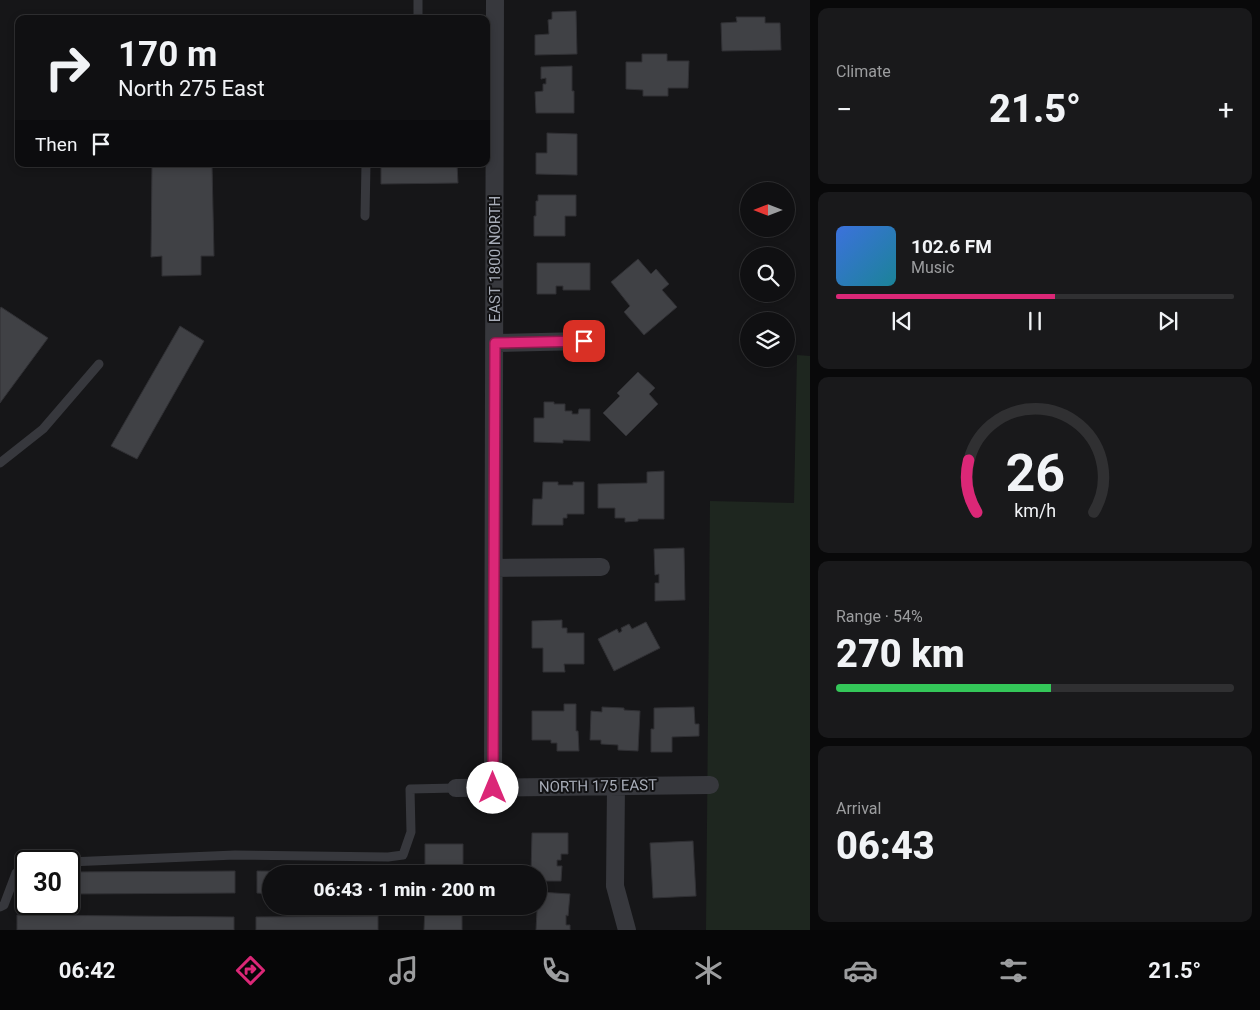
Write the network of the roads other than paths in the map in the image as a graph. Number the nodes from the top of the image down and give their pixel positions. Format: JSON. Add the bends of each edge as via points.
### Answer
{"nodes":[{"id":1,"x":418,"y":0,"type":"edge"},
{"id":2,"x":496,"y":0,"type":"edge"},
{"id":3,"x":418,"y":15,"type":"edge"},
{"id":4,"x":366,"y":167,"type":"edge"},
{"id":5,"x":365,"y":216,"type":"dead end"},
{"id":6,"x":584,"y":341,"type":"dead end"},
{"id":7,"x":495,"y":343,"type":"junction"},
{"id":8,"x":98,"y":364,"type":"dead end"},
{"id":9,"x":0,"y":463,"type":"edge"},
{"id":10,"x":601,"y":567,"type":"dead end"},
{"id":11,"x":494,"y":568,"type":"junction"},
{"id":12,"x":710,"y":785,"type":"dead end"},
{"id":13,"x":616,"y":786,"type":"junction"},
{"id":14,"x":456,"y":788,"type":"joint"},
{"id":15,"x":493,"y":788,"type":"junction"},
{"id":16,"x":80,"y":862,"type":"edge"},
{"id":17,"x":15,"y":876,"type":"edge"},
{"id":18,"x":0,"y":907,"type":"edge"},
{"id":19,"x":627,"y":930,"type":"edge"}],
"edges":[{"from":1,"to":3,"type":"lane"},
{"from":2,"to":7,"type":"street","name":"EAST 1800 NORTH"},
{"from":4,"to":5,"type":"lane"},
{"from":6,"to":7,"type":"street"},
{"from":7,"to":11,"type":"street","name":"EAST 1800 NORTH"},
{"from":8,"to":9,"type":"lane","via":[[43,430]]},
{"from":10,"to":11,"type":"street"},
{"from":11,"to":15,"type":"street","name":"EAST 1800 NORTH"},
{"from":12,"to":13,"type":"street","name":"NORTH 175 EAST"},
{"from":13,"to":15,"type":"street","name":"NORTH 175 EAST"},
{"from":13,"to":19,"type":"street","via":[[615,886]]},
{"from":14,"to":15,"type":"street","name":"NORTH 175 EAST"},
{"from":14,"to":16,"type":"lane","via":[[410,789],[411,832],[403,855],[235,855]]},
{"from":17,"to":18,"type":"lane","via":[[4,905]]}]}
